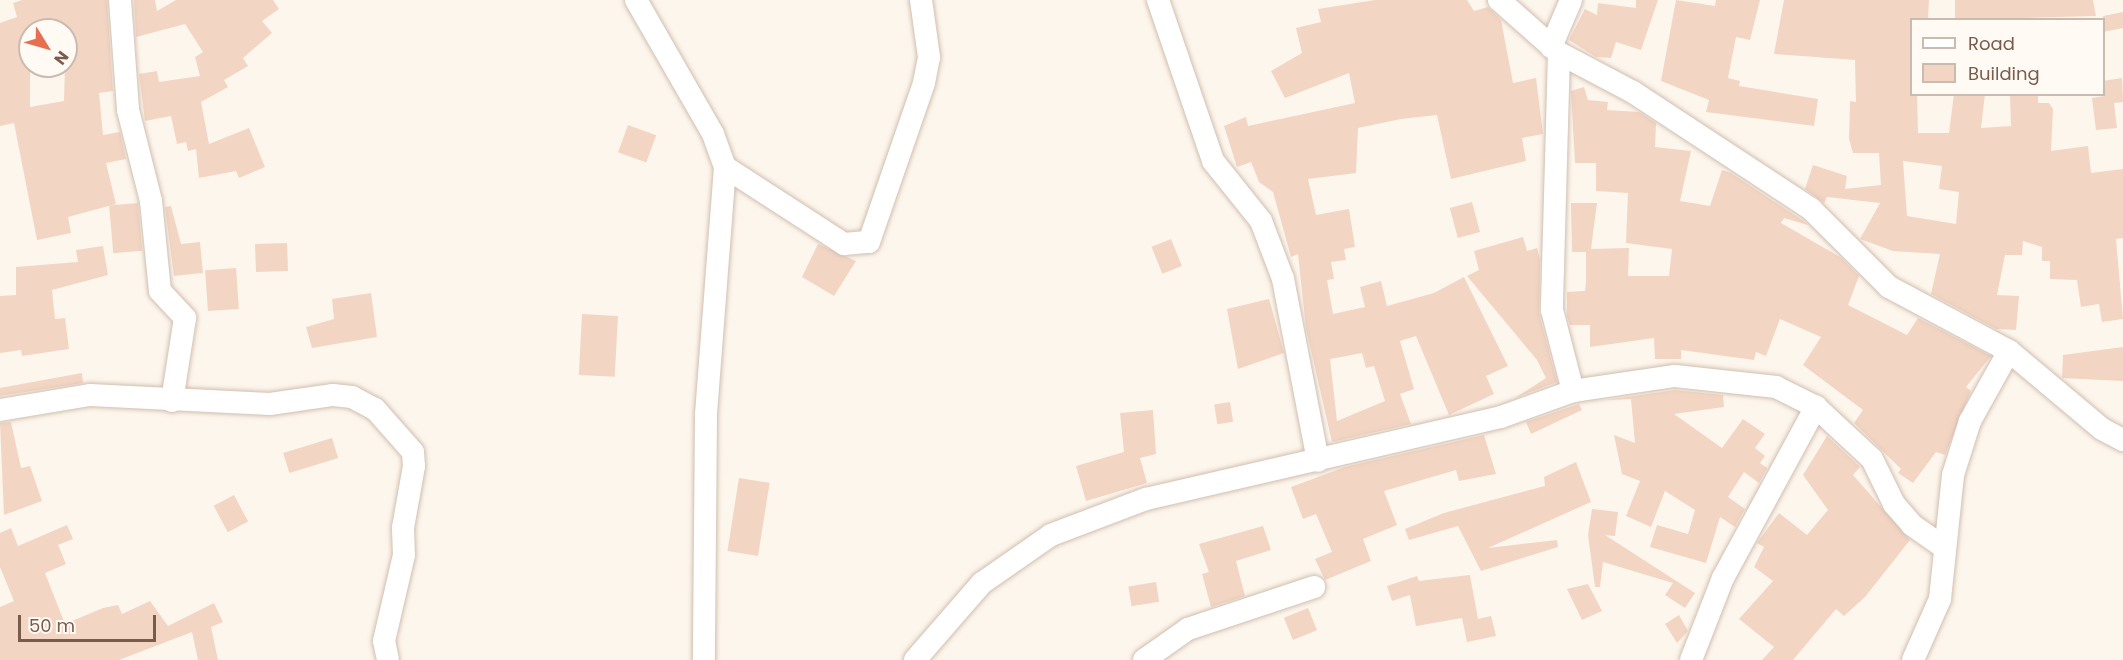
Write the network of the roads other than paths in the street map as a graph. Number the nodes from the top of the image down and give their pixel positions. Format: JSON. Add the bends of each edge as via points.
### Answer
{"nodes":[{"id":1,"x":120,"y":0,"type":"edge"},
{"id":2,"x":636,"y":0,"type":"edge"},
{"id":3,"x":921,"y":0,"type":"edge"},
{"id":4,"x":1158,"y":0,"type":"edge"},
{"id":5,"x":1499,"y":0,"type":"edge"},
{"id":6,"x":1570,"y":0,"type":"edge"},
{"id":7,"x":1555,"y":50,"type":"junction"},
{"id":8,"x":725,"y":167,"type":"junction"},
{"id":9,"x":2009,"y":351,"type":"junction"},
{"id":10,"x":1573,"y":391,"type":"junction"},
{"id":11,"x":172,"y":401,"type":"junction"},
{"id":12,"x":1816,"y":407,"type":"junction"},
{"id":13,"x":0,"y":410,"type":"edge"},
{"id":14,"x":2123,"y":440,"type":"edge"},
{"id":15,"x":1318,"y":461,"type":"junction"},
{"id":16,"x":1945,"y":549,"type":"junction"},
{"id":17,"x":1314,"y":587,"type":"dead end"},
{"id":18,"x":388,"y":660,"type":"edge"},
{"id":19,"x":704,"y":660,"type":"edge"},
{"id":20,"x":915,"y":660,"type":"edge"},
{"id":21,"x":1144,"y":660,"type":"edge"},
{"id":22,"x":1691,"y":660,"type":"edge"},
{"id":23,"x":1913,"y":660,"type":"edge"}],
"edges":[{"from":1,"to":11,"type":"street","via":[[128,110],[151,201],[159,291],[185,318]]},
{"from":2,"to":8,"type":"street","via":[[713,134]]},
{"from":3,"to":8,"type":"street","via":[[929,57],[924,83],[868,242],[843,244]]},
{"from":4,"to":15,"type":"street","via":[[1213,161],[1261,221],[1283,279]]},
{"from":5,"to":7,"type":"street"},
{"from":6,"to":7,"type":"street"},
{"from":7,"to":9,"type":"street","via":[[1633,92],[1811,208],[1889,287]]},
{"from":7,"to":10,"type":"street","via":[[1552,310]]},
{"from":8,"to":19,"type":"street","via":[[706,415]]},
{"from":9,"to":14,"type":"street","via":[[2102,429]]},
{"from":9,"to":16,"type":"street","via":[[1970,421],[1953,475]]},
{"from":10,"to":12,"type":"street","via":[[1675,375],[1743,380],[1776,387]]},
{"from":10,"to":15,"type":"street","via":[[1501,417]]},
{"from":11,"to":13,"type":"street","via":[[90,395]]},
{"from":11,"to":18,"type":"street","via":[[270,404],[352,397],[393,425],[413,452],[414,466],[403,528],[404,555],[386,631]]},
{"from":12,"to":16,"type":"street","via":[[1872,459],[1894,504],[1912,525]]},
{"from":12,"to":22,"type":"street","via":[[1723,578]]},
{"from":15,"to":20,"type":"street","via":[[1146,500],[1051,535],[982,583]]},
{"from":16,"to":23,"type":"street","via":[[1940,599]]},
{"from":17,"to":21,"type":"street","via":[[1188,629]]}]}
